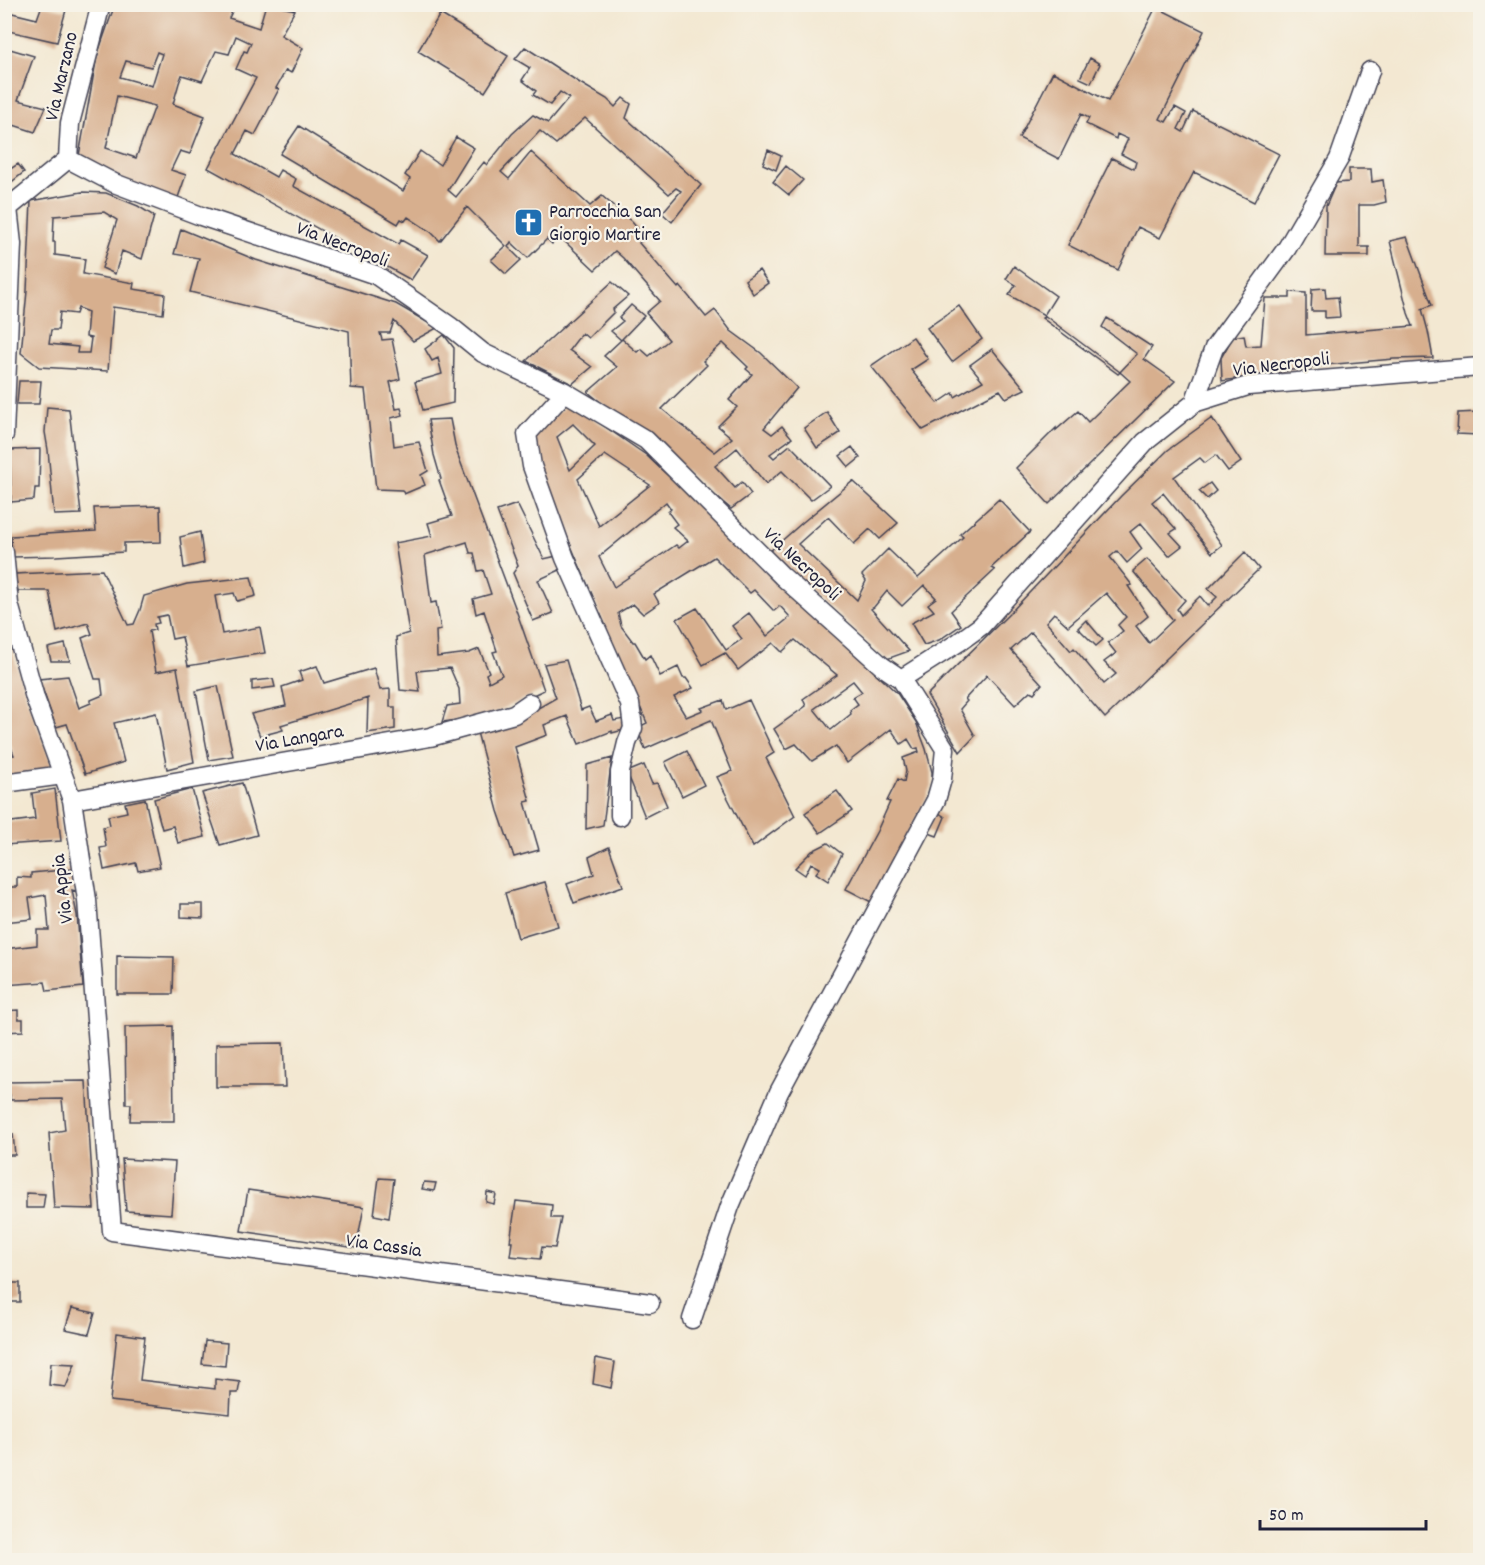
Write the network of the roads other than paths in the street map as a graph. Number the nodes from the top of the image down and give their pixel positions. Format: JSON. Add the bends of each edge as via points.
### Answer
{"nodes":[{"id":1,"x":101,"y":4,"type":"edge"},
{"id":2,"x":1370,"y":70,"type":"dead end"},
{"id":3,"x":68,"y":159,"type":"junction"},
{"id":4,"x":6,"y":209,"type":"edge"},
{"id":5,"x":1480,"y":367,"type":"edge"},
{"id":6,"x":565,"y":392,"type":"junction"},
{"id":7,"x":1194,"y":403,"type":"junction"},
{"id":8,"x":4,"y":435,"type":"edge"},
{"id":9,"x":4,"y":552,"type":"edge"},
{"id":10,"x":901,"y":679,"type":"junction"},
{"id":11,"x":530,"y":703,"type":"dead end"},
{"id":12,"x":63,"y":775,"type":"junction"},
{"id":13,"x":4,"y":783,"type":"edge"},
{"id":14,"x":72,"y":801,"type":"junction"},
{"id":15,"x":620,"y":816,"type":"dead end"},
{"id":16,"x":112,"y":1231,"type":"joint"},
{"id":17,"x":650,"y":1303,"type":"dead end"},
{"id":18,"x":692,"y":1319,"type":"dead end"}],
"edges":[{"from":1,"to":3,"type":"street","name":"Via Marzano","via":[[70,123]]},
{"from":2,"to":7,"type":"street","via":[[1339,159],[1287,248],[1214,348]]},
{"from":3,"to":4,"type":"street"},
{"from":3,"to":6,"type":"street","name":"Via Necropoli","via":[[114,183],[190,212],[376,275],[483,353]]},
{"from":4,"to":8,"type":"street","via":[[12,244]]},
{"from":5,"to":7,"type":"street","name":"Via Necropoli","via":[[1248,386]]},
{"from":6,"to":10,"type":"street","name":"Via Necropoli","via":[[646,440],[782,576]]},
{"from":6,"to":15,"type":"street","via":[[526,434],[531,466],[565,558],[630,704],[633,728],[620,772]]},
{"from":7,"to":10,"type":"street","name":"Via Necropoli","via":[[1145,442],[981,626]]},
{"from":9,"to":12,"type":"street","name":"Via Appia","via":[[9,604],[35,698]]},
{"from":10,"to":18,"type":"street","via":[[945,749],[936,800],[779,1092],[730,1206]]},
{"from":11,"to":14,"type":"street","name":"Via Langara","via":[[514,714],[430,737]]},
{"from":12,"to":13,"type":"street"},
{"from":12,"to":14,"type":"street","name":"Via Appia"},
{"from":14,"to":16,"type":"street","name":"Via Appia","via":[[87,900]]},
{"from":16,"to":17,"type":"street","name":"Via Cassia"}]}
